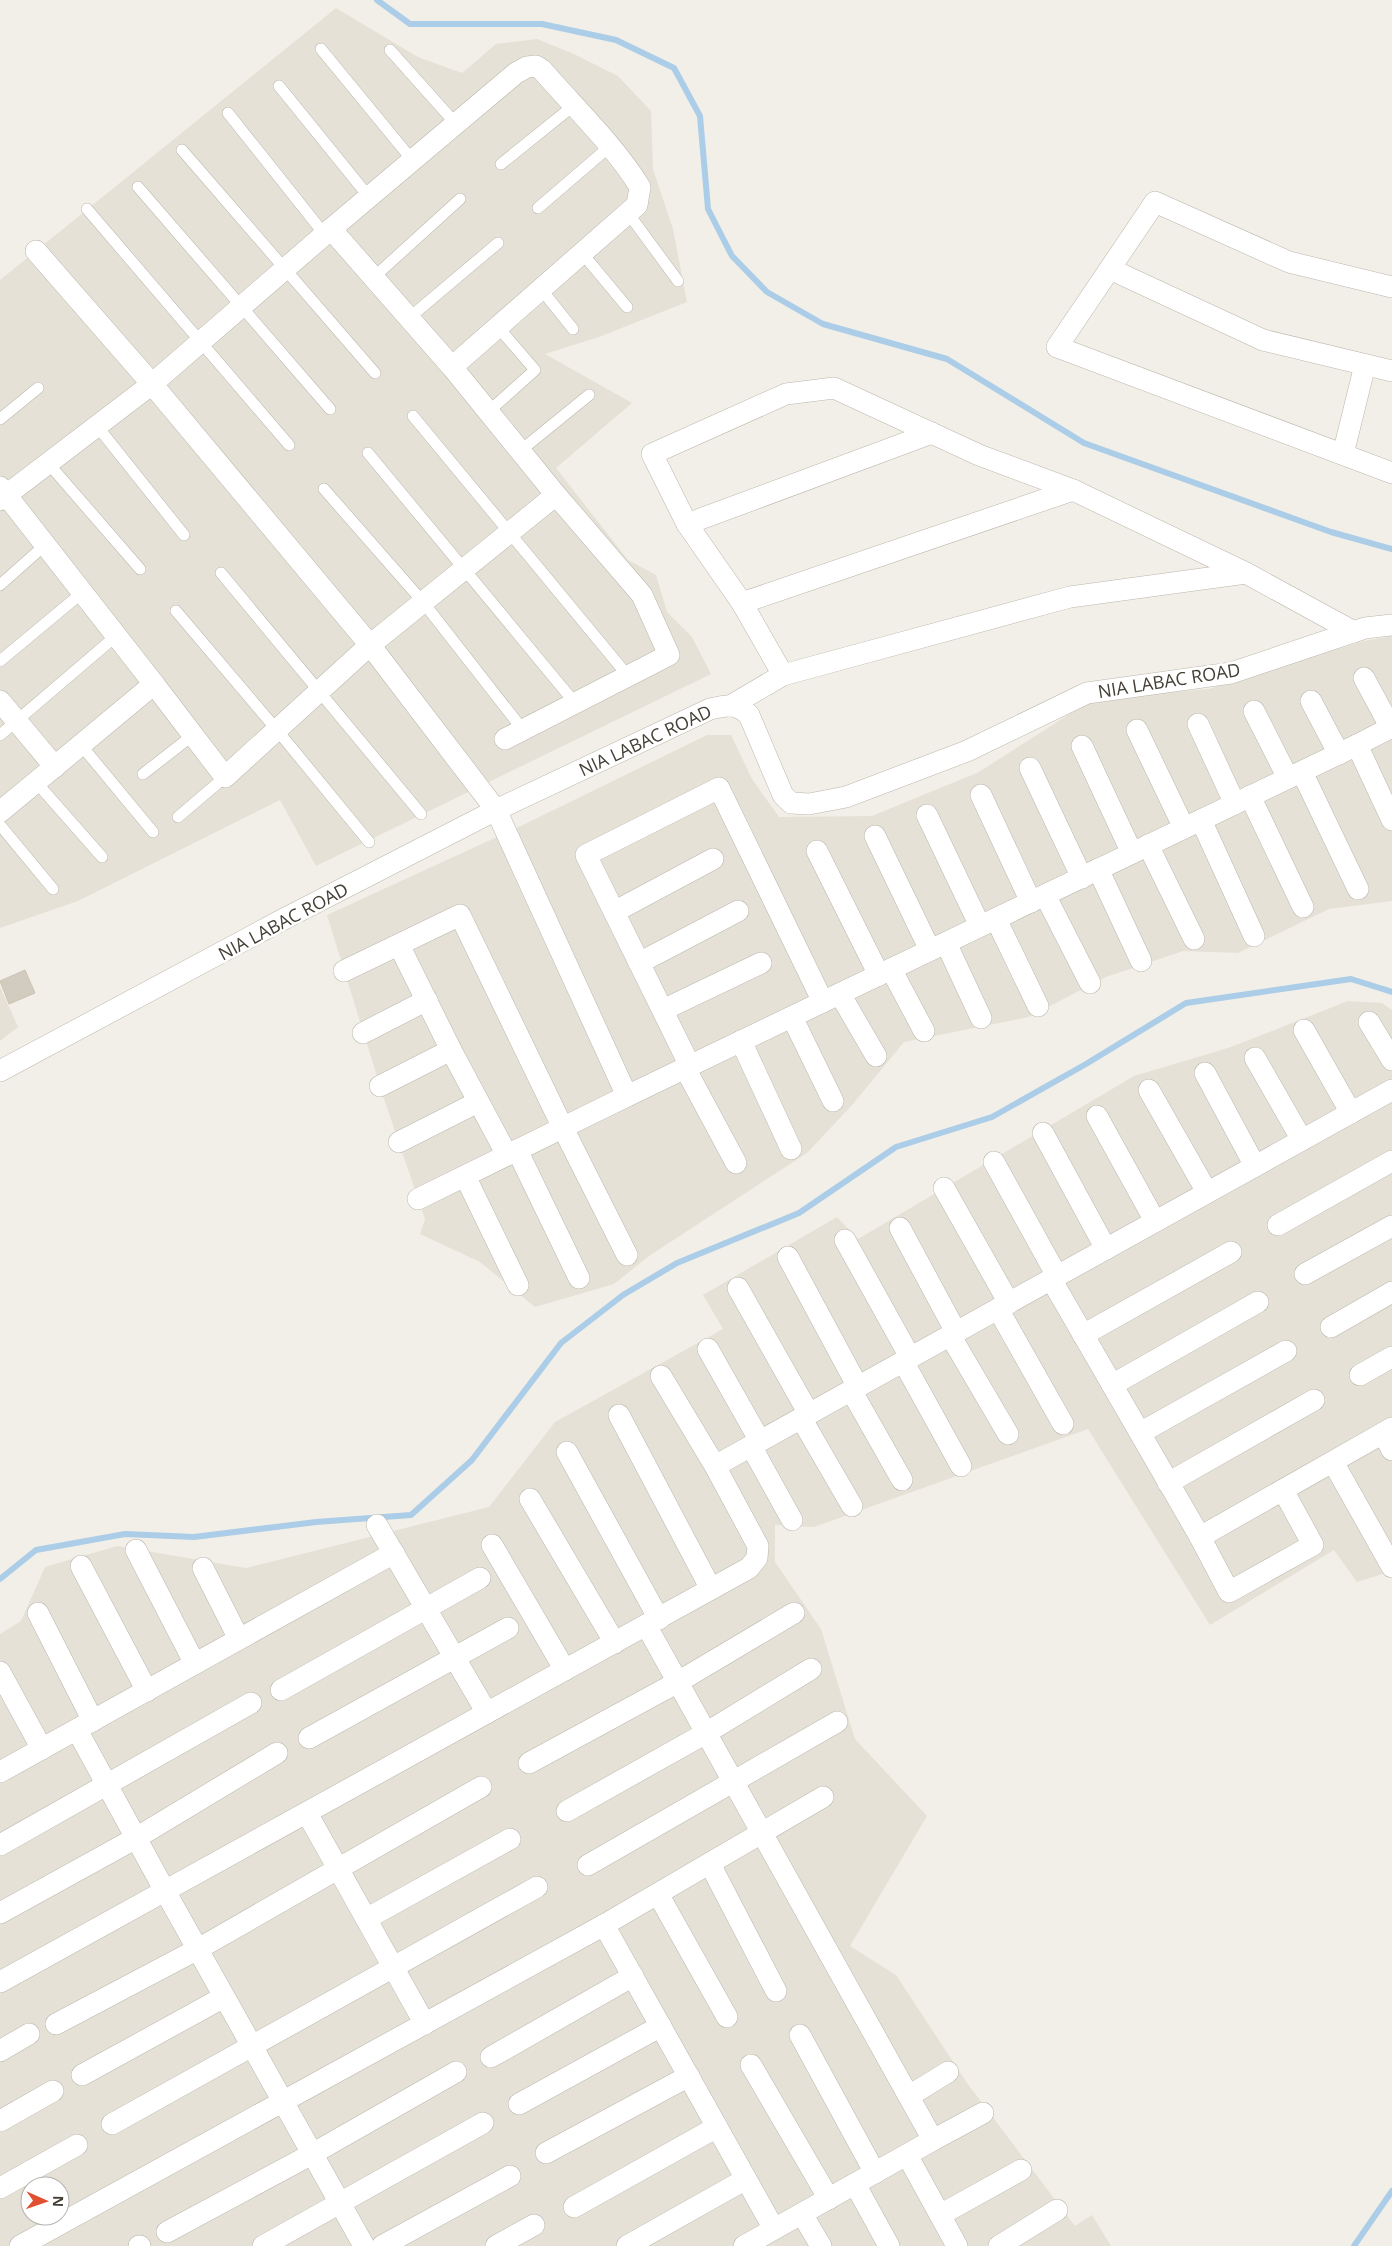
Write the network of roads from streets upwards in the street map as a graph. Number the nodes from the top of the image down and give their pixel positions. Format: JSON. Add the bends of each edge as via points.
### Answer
{"nodes":[{"id":1,"x":328,"y":232,"type":"junction"},
{"id":2,"x":36,"y":250,"type":"dead end"},
{"id":3,"x":1110,"y":269,"type":"junction"},
{"id":4,"x":1392,"y":287,"type":"edge"},
{"id":5,"x":1365,"y":365,"type":"junction"},
{"id":6,"x":452,"y":367,"type":"junction"},
{"id":7,"x":1392,"y":372,"type":"edge"},
{"id":8,"x":152,"y":384,"type":"junction"},
{"id":9,"x":932,"y":433,"type":"junction"},
{"id":10,"x":1343,"y":454,"type":"junction"},
{"id":11,"x":1392,"y":473,"type":"edge"},
{"id":12,"x":1073,"y":490,"type":"junction"},
{"id":13,"x":2,"y":494,"type":"edge"},
{"id":14,"x":556,"y":496,"type":"junction"},
{"id":15,"x":687,"y":524,"type":"junction"},
{"id":16,"x":1246,"y":573,"type":"junction"},
{"id":17,"x":742,"y":603,"type":"junction"},
{"id":18,"x":1392,"y":625,"type":"edge"},
{"id":19,"x":1354,"y":632,"type":"junction"},
{"id":20,"x":370,"y":645,"type":"junction"},
{"id":21,"x":783,"y":675,"type":"junction"},
{"id":22,"x":1364,"y":678,"type":"dead end"},
{"id":23,"x":154,"y":684,"type":"junction"},
{"id":24,"x":0,"y":701,"type":"edge"},
{"id":25,"x":1311,"y":701,"type":"dead end"},
{"id":26,"x":730,"y":706,"type":"junction"},
{"id":27,"x":1254,"y":711,"type":"dead end"},
{"id":28,"x":1198,"y":724,"type":"dead end"},
{"id":29,"x":1391,"y":728,"type":"edge"},
{"id":30,"x":1137,"y":730,"type":"dead end"},
{"id":31,"x":514,"y":734,"type":"road end"},
{"id":32,"x":1082,"y":746,"type":"dead end"},
{"id":33,"x":1348,"y":750,"type":"junction"},
{"id":34,"x":55,"y":767,"type":"junction"},
{"id":35,"x":1030,"y":768,"type":"dead end"},
{"id":36,"x":1295,"y":775,"type":"junction"},
{"id":37,"x":981,"y":795,"type":"dead end"},
{"id":38,"x":1243,"y":800,"type":"junction"},
{"id":39,"x":496,"y":810,"type":"junction"},
{"id":40,"x":0,"y":812,"type":"edge"},
{"id":41,"x":927,"y":815,"type":"dead end"},
{"id":42,"x":1392,"y":820,"type":"edge"},
{"id":43,"x":1192,"y":824,"type":"junction"},
{"id":44,"x":875,"y":836,"type":"dead end"},
{"id":45,"x":1140,"y":849,"type":"junction"},
{"id":46,"x":818,"y":851,"type":"dead end"},
{"id":47,"x":713,"y":859,"type":"dead end"},
{"id":48,"x":1090,"y":873,"type":"junction"},
{"id":49,"x":1358,"y":888,"type":"dead end"},
{"id":50,"x":1038,"y":898,"type":"junction"},
{"id":51,"x":1302,"y":907,"type":"dead end"},
{"id":52,"x":738,"y":911,"type":"dead end"},
{"id":53,"x":614,"y":912,"type":"junction"},
{"id":54,"x":988,"y":923,"type":"junction"},
{"id":55,"x":1254,"y":936,"type":"dead end"},
{"id":56,"x":1194,"y":939,"type":"dead end"},
{"id":57,"x":399,"y":945,"type":"junction"},
{"id":58,"x":938,"y":946,"type":"junction"},
{"id":59,"x":1142,"y":961,"type":"dead end"},
{"id":60,"x":639,"y":963,"type":"junction"},
{"id":61,"x":761,"y":963,"type":"dead end"},
{"id":62,"x":344,"y":972,"type":"dead end"},
{"id":63,"x":885,"y":972,"type":"junction"},
{"id":64,"x":1090,"y":983,"type":"dead end"},
{"id":65,"x":832,"y":998,"type":"junction"},
{"id":66,"x":428,"y":1000,"type":"junction"},
{"id":67,"x":1038,"y":1006,"type":"dead end"},
{"id":68,"x":663,"y":1010,"type":"junction"},
{"id":69,"x":792,"y":1017,"type":"junction"},
{"id":70,"x":981,"y":1018,"type":"dead end"},
{"id":71,"x":1369,"y":1022,"type":"dead end"},
{"id":72,"x":1304,"y":1030,"type":"dead end"},
{"id":73,"x":924,"y":1031,"type":"dead end"},
{"id":74,"x":363,"y":1034,"type":"dead end"},
{"id":75,"x":741,"y":1041,"type":"junction"},
{"id":76,"x":451,"y":1050,"type":"junction"},
{"id":77,"x":876,"y":1056,"type":"dead end"},
{"id":78,"x":1255,"y":1058,"type":"dead end"},
{"id":79,"x":1392,"y":1060,"type":"edge"},
{"id":80,"x":688,"y":1067,"type":"junction"},
{"id":81,"x":0,"y":1071,"type":"edge"},
{"id":82,"x":1205,"y":1073,"type":"dead end"},
{"id":83,"x":380,"y":1086,"type":"dead end"},
{"id":84,"x":1150,"y":1090,"type":"dead end"},
{"id":85,"x":1392,"y":1090,"type":"edge"},
{"id":86,"x":627,"y":1096,"type":"junction"},
{"id":87,"x":833,"y":1101,"type":"dead end"},
{"id":88,"x":478,"y":1102,"type":"junction"},
{"id":89,"x":1351,"y":1113,"type":"junction"},
{"id":90,"x":1097,"y":1116,"type":"dead end"},
{"id":91,"x":563,"y":1128,"type":"junction"},
{"id":92,"x":1043,"y":1133,"type":"dead end"},
{"id":93,"x":1302,"y":1140,"type":"junction"},
{"id":94,"x":398,"y":1142,"type":"dead end"},
{"id":95,"x":791,"y":1149,"type":"dead end"},
{"id":96,"x":512,"y":1153,"type":"junction"},
{"id":97,"x":1392,"y":1161,"type":"edge"},
{"id":98,"x":994,"y":1162,"type":"dead end"},
{"id":99,"x":736,"y":1163,"type":"dead end"},
{"id":100,"x":1255,"y":1166,"type":"junction"},
{"id":101,"x":466,"y":1176,"type":"junction"},
{"id":102,"x":944,"y":1188,"type":"dead end"},
{"id":103,"x":1207,"y":1192,"type":"junction"},
{"id":104,"x":418,"y":1199,"type":"dead end"},
{"id":105,"x":1155,"y":1222,"type":"junction"},
{"id":106,"x":1278,"y":1225,"type":"dead end"},
{"id":107,"x":1392,"y":1226,"type":"edge"},
{"id":108,"x":900,"y":1228,"type":"dead end"},
{"id":109,"x":845,"y":1240,"type":"dead end"},
{"id":110,"x":1106,"y":1249,"type":"junction"},
{"id":111,"x":1231,"y":1252,"type":"dead end"},
{"id":112,"x":627,"y":1254,"type":"dead end"},
{"id":113,"x":788,"y":1258,"type":"dead end"},
{"id":114,"x":1305,"y":1274,"type":"dead end"},
{"id":115,"x":1054,"y":1277,"type":"junction"},
{"id":116,"x":579,"y":1278,"type":"dead end"},
{"id":117,"x":518,"y":1285,"type":"dead end"},
{"id":118,"x":738,"y":1288,"type":"dead end"},
{"id":119,"x":1392,"y":1292,"type":"edge"},
{"id":120,"x":1258,"y":1302,"type":"dead end"},
{"id":121,"x":1003,"y":1306,"type":"junction"},
{"id":122,"x":1331,"y":1327,"type":"dead end"},
{"id":123,"x":953,"y":1334,"type":"junction"},
{"id":124,"x":1083,"y":1335,"type":"junction"},
{"id":125,"x":708,"y":1349,"type":"dead end"},
{"id":126,"x":1286,"y":1351,"type":"dead end"},
{"id":127,"x":1392,"y":1357,"type":"edge"},
{"id":128,"x":907,"y":1359,"type":"junction"},
{"id":129,"x":1360,"y":1375,"type":"dead end"},
{"id":130,"x":661,"y":1376,"type":"dead end"},
{"id":131,"x":1112,"y":1385,"type":"junction"},
{"id":132,"x":854,"y":1388,"type":"junction"},
{"id":133,"x":1314,"y":1400,"type":"dead end"},
{"id":134,"x":619,"y":1415,"type":"dead end"},
{"id":135,"x":805,"y":1416,"type":"junction"},
{"id":136,"x":1063,"y":1424,"type":"dead end"},
{"id":137,"x":1140,"y":1433,"type":"junction"},
{"id":138,"x":1008,"y":1434,"type":"dead end"},
{"id":139,"x":1389,"y":1437,"type":"edge"},
{"id":140,"x":755,"y":1443,"type":"junction"},
{"id":141,"x":567,"y":1452,"type":"dead end"},
{"id":142,"x":1332,"y":1462,"type":"junction"},
{"id":143,"x":715,"y":1466,"type":"junction"},
{"id":144,"x":961,"y":1466,"type":"dead end"},
{"id":145,"x":902,"y":1480,"type":"dead end"},
{"id":146,"x":1168,"y":1483,"type":"junction"},
{"id":147,"x":1283,"y":1490,"type":"junction"},
{"id":148,"x":530,"y":1499,"type":"dead end"},
{"id":149,"x":852,"y":1506,"type":"dead end"},
{"id":150,"x":792,"y":1520,"type":"dead end"},
{"id":151,"x":377,"y":1526,"type":"dead end"},
{"id":152,"x":1200,"y":1537,"type":"junction"},
{"id":153,"x":492,"y":1545,"type":"dead end"},
{"id":154,"x":136,"y":1550,"type":"dead end"},
{"id":155,"x":394,"y":1553,"type":"junction"},
{"id":156,"x":81,"y":1566,"type":"dead end"},
{"id":157,"x":1392,"y":1567,"type":"edge"},
{"id":158,"x":202,"y":1568,"type":"dead end"},
{"id":159,"x":480,"y":1578,"type":"dead end"},
{"id":160,"x":711,"y":1589,"type":"junction"},
{"id":161,"x":426,"y":1609,"type":"junction"},
{"id":162,"x":38,"y":1613,"type":"dead end"},
{"id":163,"x":794,"y":1613,"type":"dead end"},
{"id":164,"x":652,"y":1622,"type":"junction"},
{"id":165,"x":508,"y":1628,"type":"dead end"},
{"id":166,"x":239,"y":1639,"type":"junction"},
{"id":167,"x":615,"y":1643,"type":"junction"},
{"id":168,"x":455,"y":1659,"type":"junction"},
{"id":169,"x":195,"y":1664,"type":"junction"},
{"id":170,"x":565,"y":1670,"type":"junction"},
{"id":171,"x":811,"y":1670,"type":"dead end"},
{"id":172,"x":0,"y":1672,"type":"edge"},
{"id":173,"x":678,"y":1682,"type":"junction"},
{"id":174,"x":281,"y":1690,"type":"dead end"},
{"id":175,"x":147,"y":1691,"type":"junction"},
{"id":176,"x":251,"y":1703,"type":"dead end"},
{"id":177,"x":487,"y":1713,"type":"junction"},
{"id":178,"x":838,"y":1722,"type":"dead end"},
{"id":179,"x":85,"y":1725,"type":"junction"},
{"id":180,"x":706,"y":1733,"type":"junction"},
{"id":181,"x":309,"y":1738,"type":"dead end"},
{"id":182,"x":42,"y":1749,"type":"junction"},
{"id":183,"x":277,"y":1753,"type":"dead end"},
{"id":184,"x":529,"y":1763,"type":"dead end"},
{"id":185,"x":0,"y":1772,"type":"edge"},
{"id":186,"x":733,"y":1782,"type":"junction"},
{"id":187,"x":107,"y":1785,"type":"junction"},
{"id":188,"x":481,"y":1787,"type":"dead end"},
{"id":189,"x":823,"y":1797,"type":"dead end"},
{"id":190,"x":567,"y":1811,"type":"dead end"},
{"id":191,"x":307,"y":1813,"type":"junction"},
{"id":192,"x":762,"y":1834,"type":"junction"},
{"id":193,"x":136,"y":1838,"type":"junction"},
{"id":194,"x":510,"y":1839,"type":"dead end"},
{"id":195,"x":0,"y":1845,"type":"edge"},
{"id":196,"x":710,"y":1864,"type":"junction"},
{"id":197,"x":588,"y":1865,"type":"dead end"},
{"id":198,"x":339,"y":1870,"type":"junction"},
{"id":199,"x":537,"y":1887,"type":"dead end"},
{"id":200,"x":165,"y":1891,"type":"junction"},
{"id":201,"x":658,"y":1894,"type":"junction"},
{"id":202,"x":0,"y":1913,"type":"edge"},
{"id":203,"x":366,"y":1919,"type":"junction"},
{"id":204,"x":604,"y":1925,"type":"junction"},
{"id":205,"x":198,"y":1949,"type":"junction"},
{"id":206,"x":394,"y":1968,"type":"junction"},
{"id":207,"x":633,"y":1976,"type":"junction"},
{"id":208,"x":0,"y":1982,"type":"edge"},
{"id":209,"x":776,"y":1991,"type":"dead end"},
{"id":210,"x":224,"y":1997,"type":"junction"},
{"id":211,"x":727,"y":2017,"type":"dead end"},
{"id":212,"x":56,"y":2024,"type":"dead end"},
{"id":213,"x":425,"y":2024,"type":"junction"},
{"id":214,"x":661,"y":2026,"type":"junction"},
{"id":215,"x":30,"y":2034,"type":"dead end"},
{"id":216,"x":800,"y":2035,"type":"dead end"},
{"id":217,"x":252,"y":2046,"type":"junction"},
{"id":218,"x":0,"y":2051,"type":"edge"},
{"id":219,"x":491,"y":2057,"type":"dead end"},
{"id":220,"x":752,"y":2065,"type":"dead end"},
{"id":221,"x":456,"y":2072,"type":"dead end"},
{"id":222,"x":948,"y":2072,"type":"dead end"},
{"id":223,"x":82,"y":2075,"type":"dead end"},
{"id":224,"x":688,"y":2076,"type":"junction"},
{"id":225,"x":53,"y":2091,"type":"dead end"},
{"id":226,"x":908,"y":2096,"type":"junction"},
{"id":227,"x":284,"y":2102,"type":"junction"},
{"id":228,"x":519,"y":2104,"type":"dead end"},
{"id":229,"x":983,"y":2113,"type":"dead end"},
{"id":230,"x":0,"y":2121,"type":"edge"},
{"id":231,"x":484,"y":2123,"type":"dead end"},
{"id":232,"x":112,"y":2124,"type":"dead end"},
{"id":233,"x":717,"y":2126,"type":"junction"},
{"id":234,"x":933,"y":2140,"type":"junction"},
{"id":235,"x":77,"y":2146,"type":"dead end"},
{"id":236,"x":546,"y":2153,"type":"dead end"},
{"id":237,"x":312,"y":2154,"type":"junction"},
{"id":238,"x":907,"y":2155,"type":"junction"},
{"id":239,"x":1021,"y":2170,"type":"dead end"},
{"id":240,"x":874,"y":2173,"type":"junction"},
{"id":241,"x":510,"y":2176,"type":"dead end"},
{"id":242,"x":746,"y":2179,"type":"junction"},
{"id":243,"x":855,"y":2184,"type":"junction"},
{"id":244,"x":0,"y":2188,"type":"edge"},
{"id":245,"x":829,"y":2198,"type":"junction"},
{"id":246,"x":340,"y":2203,"type":"junction"},
{"id":247,"x":574,"y":2207,"type":"dead end"},
{"id":248,"x":1057,"y":2210,"type":"dead end"},
{"id":249,"x":802,"y":2214,"type":"junction"},
{"id":250,"x":940,"y":2215,"type":"junction"},
{"id":251,"x":534,"y":2225,"type":"dead end"},
{"id":252,"x":774,"y":2229,"type":"junction"},
{"id":253,"x":167,"y":2232,"type":"dead end"},
{"id":254,"x":752,"y":2244,"type":"edge"},
{"id":255,"x":20,"y":2246,"type":"edge"},
{"id":256,"x":263,"y":2246,"type":"edge"},
{"id":257,"x":364,"y":2246,"type":"edge"},
{"id":258,"x":382,"y":2246,"type":"edge"},
{"id":259,"x":496,"y":2246,"type":"edge"},
{"id":260,"x":627,"y":2246,"type":"edge"},
{"id":261,"x":821,"y":2246,"type":"edge"},
{"id":262,"x":889,"y":2246,"type":"edge"},
{"id":263,"x":957,"y":2246,"type":"edge"},
{"id":264,"x":999,"y":2246,"type":"edge"}],
"edges":[{"from":1,"to":6,"type":"street"},
{"from":1,"to":6,"type":"street","via":[[516,73],[527,67],[536,66],[542,70],[631,172],[640,187],[637,205]]},
{"from":1,"to":8,"type":"street"},
{"from":2,"to":8,"type":"street"},
{"from":3,"to":4,"type":"street","via":[[1155,202],[1289,262]]},
{"from":3,"to":5,"type":"street","via":[[1262,340]]},
{"from":3,"to":10,"type":"street","via":[[1057,347]]},
{"from":5,"to":7,"type":"street"},
{"from":5,"to":10,"type":"street"},
{"from":6,"to":14,"type":"street"},
{"from":8,"to":13,"type":"street"},
{"from":8,"to":20,"type":"street"},
{"from":9,"to":12,"type":"street","via":[[979,455]]},
{"from":9,"to":15,"type":"street"},
{"from":9,"to":15,"type":"street","via":[[834,388],[786,394],[652,454]]},
{"from":10,"to":11,"type":"street"},
{"from":12,"to":16,"type":"street"},
{"from":12,"to":17,"type":"street"},
{"from":13,"to":23,"type":"street"},
{"from":14,"to":20,"type":"street"},
{"from":14,"to":31,"type":"street","via":[[642,595],[669,655]]},
{"from":15,"to":17,"type":"street"},
{"from":16,"to":19,"type":"street"},
{"from":16,"to":21,"type":"street","via":[[1070,597]]},
{"from":17,"to":21,"type":"street"},
{"from":18,"to":19,"type":"street","name":"NIA LABAC ROAD"},
{"from":19,"to":26,"type":"street","name":"NIA LABAC ROAD","via":[[1231,673],[1087,693],[967,751],[846,797],[809,804],[791,803],[783,795],[749,715],[743,709]]},
{"from":20,"to":23,"type":"street","via":[[225,777]]},
{"from":20,"to":39,"type":"street"},
{"from":21,"to":26,"type":"street"},
{"from":22,"to":29,"type":"street"},
{"from":23,"to":34,"type":"street"},
{"from":24,"to":34,"type":"street"},
{"from":25,"to":33,"type":"street"},
{"from":26,"to":39,"type":"street","name":"NIA LABAC ROAD","via":[[710,709]]},
{"from":27,"to":36,"type":"street"},
{"from":28,"to":38,"type":"street"},
{"from":29,"to":33,"type":"street"},
{"from":30,"to":43,"type":"street"},
{"from":32,"to":45,"type":"street"},
{"from":33,"to":36,"type":"street"},
{"from":33,"to":42,"type":"street"},
{"from":34,"to":40,"type":"street"},
{"from":35,"to":48,"type":"street"},
{"from":36,"to":38,"type":"street"},
{"from":36,"to":49,"type":"street"},
{"from":37,"to":50,"type":"street"},
{"from":38,"to":43,"type":"street"},
{"from":38,"to":51,"type":"street"},
{"from":39,"to":81,"type":"street","name":"NIA LABAC ROAD"},
{"from":39,"to":86,"type":"street"},
{"from":41,"to":54,"type":"street"},
{"from":43,"to":45,"type":"street"},
{"from":43,"to":55,"type":"street"},
{"from":44,"to":58,"type":"street"},
{"from":45,"to":48,"type":"street"},
{"from":45,"to":56,"type":"street"},
{"from":46,"to":63,"type":"street"},
{"from":47,"to":53,"type":"street"},
{"from":48,"to":50,"type":"street"},
{"from":48,"to":59,"type":"street"},
{"from":50,"to":54,"type":"street"},
{"from":50,"to":64,"type":"street"},
{"from":52,"to":60,"type":"street"},
{"from":53,"to":60,"type":"street"},
{"from":53,"to":65,"type":"street","via":[[586,855],[718,788]]},
{"from":54,"to":58,"type":"street"},
{"from":54,"to":67,"type":"street"},
{"from":57,"to":62,"type":"street"},
{"from":57,"to":66,"type":"street"},
{"from":57,"to":91,"type":"street","via":[[460,915]]},
{"from":58,"to":63,"type":"street"},
{"from":58,"to":70,"type":"street"},
{"from":60,"to":68,"type":"street"},
{"from":61,"to":68,"type":"street"},
{"from":63,"to":65,"type":"street"},
{"from":63,"to":73,"type":"street"},
{"from":65,"to":69,"type":"street"},
{"from":65,"to":77,"type":"street"},
{"from":66,"to":74,"type":"street"},
{"from":66,"to":76,"type":"street"},
{"from":68,"to":80,"type":"street"},
{"from":69,"to":75,"type":"street"},
{"from":69,"to":87,"type":"street"},
{"from":71,"to":79,"type":"street"},
{"from":72,"to":89,"type":"street"},
{"from":75,"to":80,"type":"street"},
{"from":75,"to":95,"type":"street"},
{"from":76,"to":83,"type":"street"},
{"from":76,"to":88,"type":"street"},
{"from":78,"to":93,"type":"street"},
{"from":80,"to":86,"type":"street"},
{"from":80,"to":99,"type":"street"},
{"from":82,"to":100,"type":"street"},
{"from":84,"to":103,"type":"street"},
{"from":85,"to":89,"type":"street"},
{"from":86,"to":91,"type":"street"},
{"from":88,"to":94,"type":"street"},
{"from":88,"to":96,"type":"street"},
{"from":89,"to":93,"type":"street"},
{"from":90,"to":105,"type":"street"},
{"from":91,"to":96,"type":"street"},
{"from":91,"to":112,"type":"street"},
{"from":92,"to":110,"type":"street"},
{"from":93,"to":100,"type":"street"},
{"from":96,"to":101,"type":"street"},
{"from":96,"to":116,"type":"street"},
{"from":97,"to":106,"type":"street"},
{"from":98,"to":115,"type":"street"},
{"from":100,"to":103,"type":"street"},
{"from":101,"to":104,"type":"street"},
{"from":101,"to":117,"type":"street"},
{"from":102,"to":121,"type":"street"},
{"from":103,"to":105,"type":"street"},
{"from":105,"to":110,"type":"street"},
{"from":107,"to":114,"type":"street"},
{"from":108,"to":123,"type":"street"},
{"from":109,"to":128,"type":"street"},
{"from":110,"to":115,"type":"street"},
{"from":111,"to":124,"type":"street"},
{"from":113,"to":132,"type":"street"},
{"from":115,"to":121,"type":"street"},
{"from":115,"to":124,"type":"street"},
{"from":118,"to":135,"type":"street"},
{"from":119,"to":122,"type":"street"},
{"from":120,"to":131,"type":"street"},
{"from":121,"to":123,"type":"street"},
{"from":121,"to":136,"type":"street"},
{"from":123,"to":128,"type":"street"},
{"from":123,"to":138,"type":"street"},
{"from":124,"to":131,"type":"street"},
{"from":125,"to":140,"type":"street"},
{"from":126,"to":137,"type":"street"},
{"from":127,"to":129,"type":"street"},
{"from":128,"to":132,"type":"street"},
{"from":128,"to":144,"type":"street"},
{"from":130,"to":143,"type":"street"},
{"from":131,"to":137,"type":"street"},
{"from":132,"to":135,"type":"street"},
{"from":132,"to":145,"type":"street"},
{"from":133,"to":146,"type":"street"},
{"from":134,"to":160,"type":"street"},
{"from":135,"to":140,"type":"street"},
{"from":135,"to":149,"type":"street"},
{"from":137,"to":146,"type":"street"},
{"from":139,"to":142,"type":"street"},
{"from":140,"to":143,"type":"street"},
{"from":140,"to":150,"type":"street"},
{"from":141,"to":164,"type":"street"},
{"from":142,"to":147,"type":"street"},
{"from":142,"to":157,"type":"street"},
{"from":143,"to":160,"type":"street","via":[[758,1546],[757,1558],[749,1568]]},
{"from":146,"to":152,"type":"street"},
{"from":147,"to":152,"type":"street"},
{"from":147,"to":152,"type":"street","via":[[1313,1545],[1229,1592]]},
{"from":148,"to":167,"type":"street"},
{"from":151,"to":155,"type":"street"},
{"from":153,"to":170,"type":"street"},
{"from":154,"to":169,"type":"street"},
{"from":155,"to":161,"type":"street"},
{"from":155,"to":166,"type":"street"},
{"from":156,"to":175,"type":"street"},
{"from":158,"to":166,"type":"street"},
{"from":159,"to":161,"type":"street"},
{"from":160,"to":164,"type":"street"},
{"from":161,"to":168,"type":"street"},
{"from":161,"to":174,"type":"street"},
{"from":162,"to":179,"type":"street"},
{"from":163,"to":173,"type":"street"},
{"from":164,"to":167,"type":"street"},
{"from":164,"to":173,"type":"street"},
{"from":165,"to":168,"type":"street"},
{"from":166,"to":169,"type":"street"},
{"from":167,"to":170,"type":"street"},
{"from":168,"to":177,"type":"street"},
{"from":168,"to":181,"type":"street"},
{"from":169,"to":175,"type":"street"},
{"from":170,"to":177,"type":"street"},
{"from":171,"to":180,"type":"street"},
{"from":172,"to":182,"type":"street"},
{"from":173,"to":180,"type":"street"},
{"from":173,"to":184,"type":"street"},
{"from":175,"to":179,"type":"street"},
{"from":176,"to":187,"type":"street"},
{"from":177,"to":191,"type":"street"},
{"from":178,"to":186,"type":"street"},
{"from":179,"to":182,"type":"street"},
{"from":179,"to":187,"type":"street"},
{"from":180,"to":186,"type":"street"},
{"from":180,"to":190,"type":"street"},
{"from":182,"to":185,"type":"street"},
{"from":183,"to":193,"type":"street"},
{"from":186,"to":192,"type":"street"},
{"from":186,"to":197,"type":"street"},
{"from":187,"to":193,"type":"street"},
{"from":187,"to":195,"type":"street"},
{"from":188,"to":198,"type":"street"},
{"from":189,"to":192,"type":"street"},
{"from":191,"to":198,"type":"street"},
{"from":191,"to":200,"type":"street"},
{"from":192,"to":196,"type":"street"},
{"from":192,"to":226,"type":"street"},
{"from":193,"to":200,"type":"street"},
{"from":193,"to":202,"type":"street"},
{"from":194,"to":203,"type":"street"},
{"from":196,"to":201,"type":"street"},
{"from":196,"to":209,"type":"street"},
{"from":198,"to":203,"type":"street"},
{"from":198,"to":205,"type":"street"},
{"from":199,"to":206,"type":"street"},
{"from":200,"to":205,"type":"street"},
{"from":200,"to":208,"type":"street"},
{"from":201,"to":204,"type":"street"},
{"from":201,"to":211,"type":"street"},
{"from":203,"to":206,"type":"street"},
{"from":204,"to":207,"type":"street"},
{"from":204,"to":213,"type":"street"},
{"from":205,"to":210,"type":"street"},
{"from":205,"to":212,"type":"street"},
{"from":206,"to":213,"type":"street"},
{"from":206,"to":217,"type":"street"},
{"from":207,"to":214,"type":"street"},
{"from":207,"to":219,"type":"street"},
{"from":210,"to":217,"type":"street"},
{"from":210,"to":223,"type":"street"},
{"from":213,"to":227,"type":"street"},
{"from":214,"to":224,"type":"street"},
{"from":214,"to":228,"type":"street"},
{"from":215,"to":218,"type":"street"},
{"from":216,"to":240,"type":"street"},
{"from":217,"to":227,"type":"street"},
{"from":217,"to":232,"type":"street"},
{"from":220,"to":245,"type":"street"},
{"from":221,"to":237,"type":"street"},
{"from":222,"to":226,"type":"street"},
{"from":224,"to":233,"type":"street"},
{"from":224,"to":236,"type":"street"},
{"from":225,"to":230,"type":"street"},
{"from":226,"to":234,"type":"street"},
{"from":227,"to":237,"type":"street"},
{"from":227,"to":255,"type":"street"},
{"from":229,"to":234,"type":"street"},
{"from":231,"to":246,"type":"street"},
{"from":233,"to":242,"type":"street"},
{"from":233,"to":247,"type":"street"},
{"from":234,"to":238,"type":"street"},
{"from":235,"to":244,"type":"street"},
{"from":237,"to":246,"type":"street"},
{"from":237,"to":253,"type":"street"},
{"from":238,"to":240,"type":"street"},
{"from":238,"to":250,"type":"street"},
{"from":239,"to":250,"type":"street"},
{"from":240,"to":243,"type":"street"},
{"from":241,"to":258,"type":"street"},
{"from":242,"to":252,"type":"street"},
{"from":242,"to":260,"type":"street"},
{"from":243,"to":245,"type":"street"},
{"from":243,"to":262,"type":"street"},
{"from":245,"to":249,"type":"street"},
{"from":246,"to":256,"type":"street"},
{"from":246,"to":257,"type":"street"},
{"from":248,"to":264,"type":"street"},
{"from":249,"to":252,"type":"street"},
{"from":249,"to":261,"type":"street"},
{"from":250,"to":263,"type":"street"},
{"from":251,"to":259,"type":"street"},
{"from":252,"to":254,"type":"street"}]}
